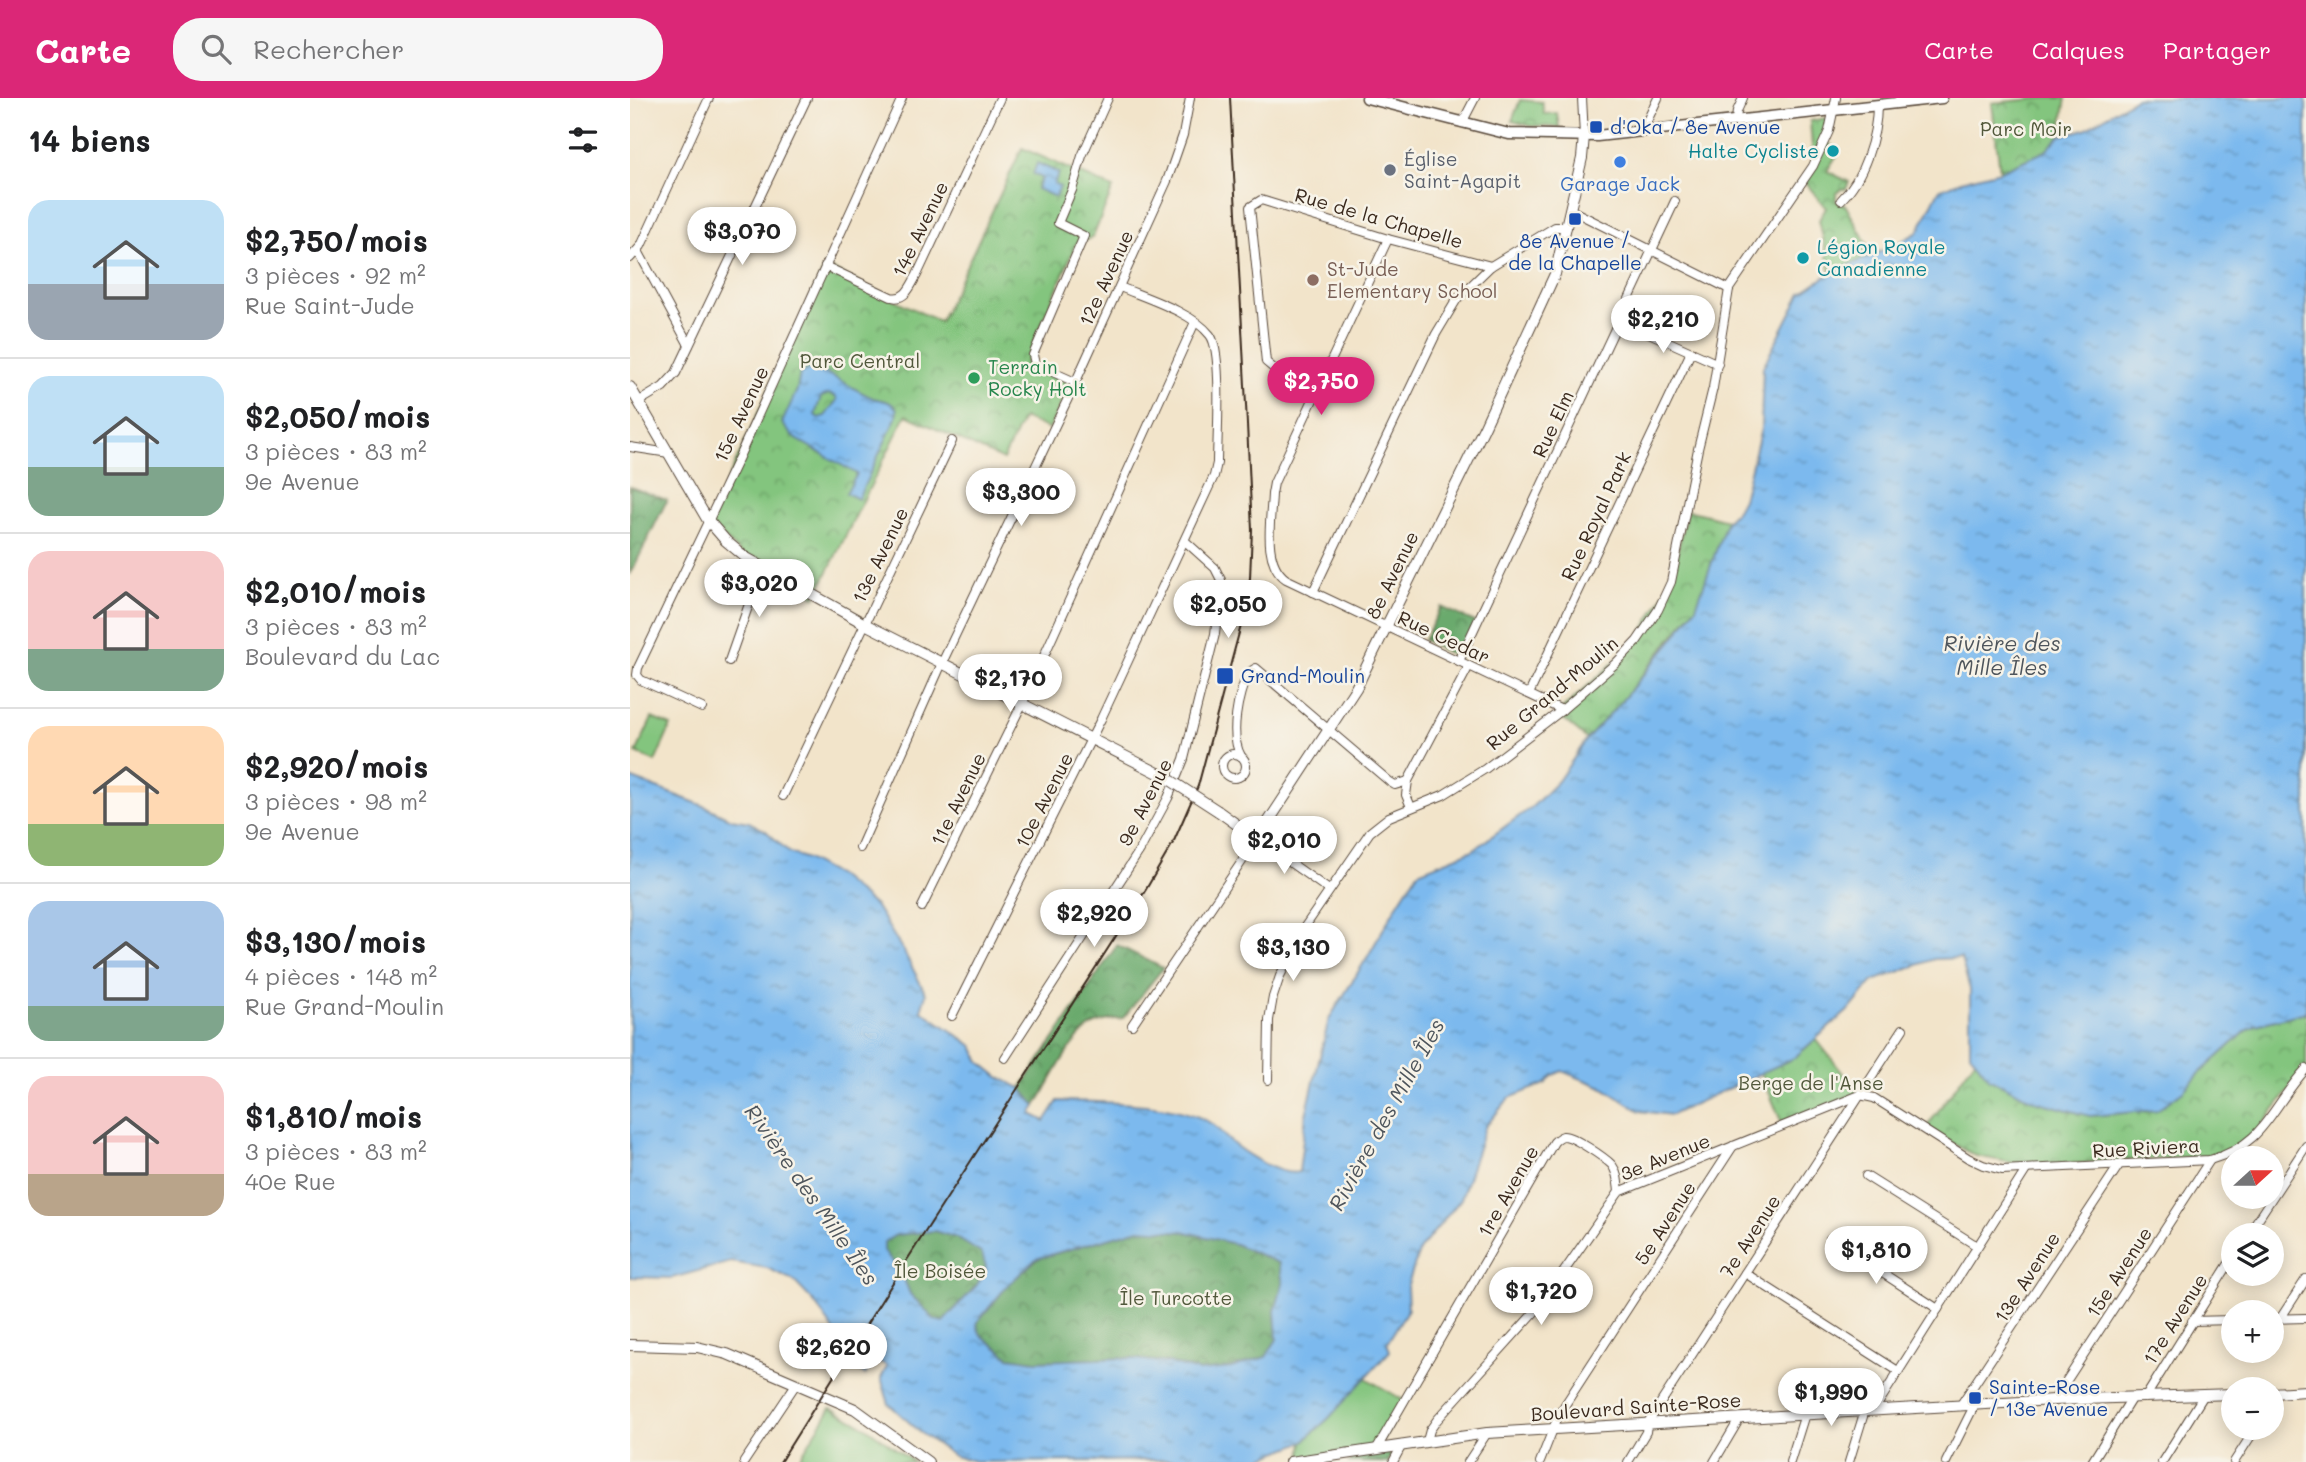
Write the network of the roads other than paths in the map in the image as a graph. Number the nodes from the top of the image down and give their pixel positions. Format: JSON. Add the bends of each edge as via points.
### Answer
{"nodes":[{"id":1,"x":709,"y":98,"type":"edge"},
{"id":2,"x":807,"y":98,"type":"edge"},
{"id":3,"x":902,"y":98,"type":"edge"},
{"id":4,"x":1000,"y":98,"type":"edge"},
{"id":5,"x":1108,"y":98,"type":"edge"},
{"id":6,"x":1190,"y":98,"type":"edge"},
{"id":7,"x":1367,"y":98,"type":"edge"},
{"id":8,"x":1475,"y":98,"type":"edge"},
{"id":9,"x":1582,"y":98,"type":"edge"},
{"id":10,"x":1658,"y":98,"type":"edge"},
{"id":11,"x":1743,"y":98,"type":"edge"},
{"id":12,"x":1936,"y":98,"type":"edge"},
{"id":13,"x":1942,"y":98,"type":"edge"},
{"id":14,"x":1835,"y":104,"type":"edge"},
{"id":15,"x":1877,"y":105,"type":"junction"},
{"id":16,"x":1736,"y":120,"type":"junction"},
{"id":17,"x":1462,"y":123,"type":"junction"},
{"id":18,"x":1647,"y":131,"type":"junction"},
{"id":19,"x":1584,"y":136,"type":"junction"},
{"id":20,"x":1841,"y":200,"type":"dead end"},
{"id":21,"x":1675,"y":201,"type":"dead end"},
{"id":22,"x":1571,"y":210,"type":"junction"},
{"id":23,"x":1567,"y":227,"type":"junction"},
{"id":24,"x":1388,"y":239,"type":"junction"},
{"id":25,"x":1653,"y":250,"type":"junction"},
{"id":26,"x":638,"y":251,"type":"junction"},
{"id":27,"x":630,"y":258,"type":"edge"},
{"id":28,"x":825,"y":266,"type":"junction"},
{"id":29,"x":1491,"y":266,"type":"junction"},
{"id":30,"x":1120,"y":287,"type":"junction"},
{"id":31,"x":1729,"y":289,"type":"junction"},
{"id":32,"x":1620,"y":320,"type":"junction"},
{"id":33,"x":1195,"y":322,"type":"junction"},
{"id":34,"x":689,"y":345,"type":"junction"},
{"id":35,"x":1691,"y":352,"type":"junction"},
{"id":36,"x":1718,"y":364,"type":"junction"},
{"id":37,"x":1075,"y":382,"type":"junction"},
{"id":38,"x":630,"y":387,"type":"edge"},
{"id":39,"x":1318,"y":390,"type":"junction"},
{"id":40,"x":638,"y":401,"type":"junction"},
{"id":41,"x":952,"y":441,"type":"dead end"},
{"id":42,"x":630,"y":447,"type":"edge"},
{"id":43,"x":669,"y":453,"type":"junction"},
{"id":44,"x":709,"y":520,"type":"junction"},
{"id":45,"x":1185,"y":541,"type":"junction"},
{"id":46,"x":762,"y":567,"type":"junction"},
{"id":47,"x":1313,"y":592,"type":"junction"},
{"id":48,"x":864,"y":624,"type":"junction"},
{"id":49,"x":1386,"y":626,"type":"junction"},
{"id":50,"x":729,"y":661,"type":"dead end"},
{"id":51,"x":1459,"y":661,"type":"junction"},
{"id":52,"x":942,"y":663,"type":"junction"},
{"id":53,"x":1469,"y":666,"type":"junction"},
{"id":54,"x":1529,"y":694,"type":"junction"},
{"id":55,"x":1023,"y":703,"type":"junction"},
{"id":56,"x":702,"y":708,"type":"dead end"},
{"id":57,"x":1562,"y":710,"type":"junction"},
{"id":58,"x":1329,"y":730,"type":"junction"},
{"id":59,"x":1235,"y":735,"type":"junction"},
{"id":60,"x":1092,"y":739,"type":"junction"},
{"id":61,"x":1241,"y":756,"type":"junction"},
{"id":62,"x":1224,"y":760,"type":"junction"},
{"id":63,"x":1408,"y":781,"type":"junction"},
{"id":64,"x":783,"y":796,"type":"dead end"},
{"id":65,"x":1411,"y":807,"type":"junction"},
{"id":66,"x":1256,"y":839,"type":"junction"},
{"id":67,"x":860,"y":848,"type":"dead end"},
{"id":68,"x":1329,"y":890,"type":"junction"},
{"id":69,"x":922,"y":907,"type":"dead end"},
{"id":70,"x":953,"y":1016,"type":"dead end"},
{"id":71,"x":1132,"y":1025,"type":"dead end"},
{"id":72,"x":1903,"y":1029,"type":"dead end"},
{"id":73,"x":1005,"y":1058,"type":"dead end"},
{"id":74,"x":2306,"y":1069,"type":"edge"},
{"id":75,"x":1268,"y":1080,"type":"dead end"},
{"id":76,"x":1860,"y":1095,"type":"junction"},
{"id":77,"x":1733,"y":1146,"type":"junction"},
{"id":78,"x":2306,"y":1146,"type":"edge"},
{"id":79,"x":2210,"y":1160,"type":"junction"},
{"id":80,"x":2119,"y":1166,"type":"junction"},
{"id":81,"x":2026,"y":1170,"type":"junction"},
{"id":82,"x":1866,"y":1176,"type":"dead end"},
{"id":83,"x":1619,"y":1192,"type":"junction"},
{"id":84,"x":2256,"y":1223,"type":"edge"},
{"id":85,"x":1830,"y":1239,"type":"dead end"},
{"id":86,"x":1978,"y":1247,"type":"junction"},
{"id":87,"x":1745,"y":1273,"type":"junction"},
{"id":88,"x":2221,"y":1276,"type":"edge"},
{"id":89,"x":2306,"y":1279,"type":"edge"},
{"id":90,"x":2284,"y":1308,"type":"edge"},
{"id":91,"x":1938,"y":1309,"type":"junction"},
{"id":92,"x":2306,"y":1318,"type":"edge"},
{"id":93,"x":2284,"y":1319,"type":"edge"},
{"id":94,"x":2221,"y":1320,"type":"edge"},
{"id":95,"x":2192,"y":1321,"type":"junction"},
{"id":96,"x":630,"y":1345,"type":"edge"},
{"id":97,"x":1898,"y":1371,"type":"junction"},
{"id":98,"x":796,"y":1384,"type":"junction"},
{"id":99,"x":2306,"y":1391,"type":"edge"},
{"id":100,"x":2284,"y":1392,"type":"edge"},
{"id":101,"x":2221,"y":1394,"type":"edge"},
{"id":102,"x":2204,"y":1395,"type":"junction"},
{"id":103,"x":2145,"y":1398,"type":"junction"},
{"id":104,"x":2132,"y":1399,"type":"junction"},
{"id":105,"x":2054,"y":1400,"type":"junction"},
{"id":106,"x":1960,"y":1406,"type":"junction"},
{"id":107,"x":1974,"y":1406,"type":"junction"},
{"id":108,"x":1870,"y":1410,"type":"junction"},
{"id":109,"x":1805,"y":1414,"type":"junction"},
{"id":110,"x":1740,"y":1418,"type":"junction"},
{"id":111,"x":1647,"y":1424,"type":"junction"},
{"id":112,"x":1553,"y":1430,"type":"junction"},
{"id":113,"x":1488,"y":1433,"type":"junction"},
{"id":114,"x":2248,"y":1440,"type":"edge"},
{"id":115,"x":1427,"y":1441,"type":"junction"},
{"id":116,"x":1402,"y":1445,"type":"junction"},
{"id":117,"x":1377,"y":1448,"type":"junction"},
{"id":118,"x":1337,"y":1458,"type":"edge"},
{"id":119,"x":744,"y":1462,"type":"edge"},
{"id":120,"x":928,"y":1462,"type":"edge"},
{"id":121,"x":1290,"y":1462,"type":"edge"},
{"id":122,"x":1393,"y":1462,"type":"edge"},
{"id":123,"x":1468,"y":1462,"type":"edge"},
{"id":124,"x":1540,"y":1462,"type":"edge"},
{"id":125,"x":1628,"y":1462,"type":"edge"},
{"id":126,"x":1714,"y":1462,"type":"edge"},
{"id":127,"x":1790,"y":1462,"type":"edge"},
{"id":128,"x":1849,"y":1462,"type":"edge"},
{"id":129,"x":1946,"y":1462,"type":"edge"},
{"id":130,"x":2092,"y":1462,"type":"edge"},
{"id":131,"x":2162,"y":1462,"type":"edge"},
{"id":132,"x":2234,"y":1462,"type":"edge"}],
"edges":[{"from":1,"to":26,"type":"street"},
{"from":2,"to":34,"type":"street"},
{"from":3,"to":28,"type":"street","name":"15e Avenue"},
{"from":4,"to":28,"type":"street","name":"14e Avenue","via":[[903,296],[891,297]]},
{"from":5,"to":37,"type":"street","via":[[1058,223],[1084,236],[1033,355],[1037,365]]},
{"from":6,"to":30,"type":"street","name":"12e Avenue","via":[[1167,181]]},
{"from":7,"to":17,"type":"main road"},
{"from":8,"to":17,"type":"street"},
{"from":9,"to":19,"type":"street","name":"8e Avenue"},
{"from":10,"to":18,"type":"street"},
{"from":11,"to":16,"type":"street"},
{"from":12,"to":13,"type":"main road"},
{"from":12,"to":15,"type":"main road"},
{"from":14,"to":15,"type":"main road"},
{"from":14,"to":16,"type":"main road"},
{"from":14,"to":31,"type":"street","name":"Rue Grand-Moulin","via":[[1829,131],[1808,174]]},
{"from":15,"to":20,"type":"street","via":[[1864,164]]},
{"from":16,"to":18,"type":"main road"},
{"from":17,"to":19,"type":"main road","via":[[1509,134]]},
{"from":18,"to":19,"type":"main road"},
{"from":19,"to":22,"type":"street","name":"8e Avenue"},
{"from":21,"to":25,"type":"street","name":"Rue Elm"},
{"from":22,"to":23,"type":"street","name":"8e Avenue"},
{"from":22,"to":25,"type":"street"},
{"from":23,"to":29,"type":"street","via":[[1555,227]]},
{"from":23,"to":49,"type":"street","name":"8e Avenue","via":[[1555,274]]},
{"from":24,"to":29,"type":"street","name":"Rue de la Chapelle"},
{"from":24,"to":39,"type":"street","name":"Rue Cedar"},
{"from":24,"to":39,"type":"street","name":"Rue de la Chapelle","via":[[1261,200],[1250,207],[1266,362]]},
{"from":25,"to":31,"type":"street"},
{"from":25,"to":32,"type":"street","name":"Rue Elm"},
{"from":26,"to":27,"type":"street"},
{"from":26,"to":34,"type":"street"},
{"from":28,"to":44,"type":"street","name":"15e Avenue"},
{"from":29,"to":47,"type":"street","via":[[1457,299],[1436,334]]},
{"from":30,"to":33,"type":"street","name":"10e Avenue"},
{"from":30,"to":37,"type":"street","name":"12e Avenue"},
{"from":31,"to":36,"type":"street","name":"Rue Grand-Moulin"},
{"from":32,"to":35,"type":"street"},
{"from":32,"to":51,"type":"street","name":"Rue Elm"},
{"from":33,"to":45,"type":"street","name":"10e Avenue","via":[[1215,345],[1217,463]]},
{"from":33,"to":55,"type":"street","name":"11e Avenue"},
{"from":34,"to":40,"type":"street","via":[[671,380]]},
{"from":35,"to":36,"type":"street"},
{"from":35,"to":54,"type":"street","name":"Rue Royal Park"},
{"from":36,"to":57,"type":"street","name":"Rue Grand-Moulin","via":[[1671,582],[1637,641]]},
{"from":37,"to":52,"type":"street","name":"12e Avenue"},
{"from":38,"to":40,"type":"street"},
{"from":39,"to":47,"type":"street","name":"Rue Cedar","via":[[1272,494],[1272,563],[1277,573]]},
{"from":40,"to":43,"type":"street"},
{"from":41,"to":48,"type":"street","name":"13e Avenue"},
{"from":42,"to":43,"type":"street"},
{"from":43,"to":44,"type":"street"},
{"from":44,"to":46,"type":"street","via":[[726,541]]},
{"from":44,"to":56,"type":"street","name":"15e Avenue","via":[[637,675]]},
{"from":45,"to":60,"type":"street","name":"10e Avenue"},
{"from":45,"to":73,"type":"street","name":"9e Avenue","via":[[1215,568],[1221,580],[1215,634],[1184,760],[1140,850]]},
{"from":46,"to":48,"type":"street"},
{"from":46,"to":50,"type":"street"},
{"from":47,"to":49,"type":"street","name":"Rue Cedar"},
{"from":48,"to":52,"type":"street"},
{"from":48,"to":64,"type":"street","name":"13e Avenue"},
{"from":49,"to":51,"type":"street","name":"Rue Cedar"},
{"from":49,"to":58,"type":"street","name":"8e Avenue"},
{"from":51,"to":53,"type":"street","name":"Rue Cedar"},
{"from":52,"to":55,"type":"street"},
{"from":52,"to":67,"type":"street","name":"12e Avenue"},
{"from":53,"to":54,"type":"street","name":"Rue Cedar"},
{"from":53,"to":63,"type":"street"},
{"from":54,"to":57,"type":"street","name":"Rue Cedar"},
{"from":55,"to":60,"type":"street"},
{"from":55,"to":69,"type":"street","name":"11e Avenue"},
{"from":57,"to":65,"type":"street","name":"Rue Grand-Moulin","via":[[1462,785]]},
{"from":58,"to":59,"type":"street","via":[[1261,670],[1251,670]]},
{"from":58,"to":63,"type":"street","via":[[1390,782]]},
{"from":58,"to":66,"type":"street","name":"8e Avenue"},
{"from":59,"to":61,"type":"street"},
{"from":59,"to":62,"type":"street"},
{"from":60,"to":66,"type":"street","bridge":true,"via":[[1164,776]]},
{"from":60,"to":70,"type":"street","name":"10e Avenue"},
{"from":61,"to":62,"type":"street","via":[[1234,754]]},
{"from":61,"to":62,"type":"street","via":[[1246,766],[1237,777],[1224,771]]},
{"from":63,"to":65,"type":"street","via":[[1406,795]]},
{"from":65,"to":68,"type":"street","name":"Rue Grand-Moulin","via":[[1370,832]]},
{"from":66,"to":68,"type":"street"},
{"from":66,"to":71,"type":"street","name":"8e Avenue"},
{"from":68,"to":75,"type":"street","name":"Rue Grand-Moulin","via":[[1300,936],[1273,997]]},
{"from":72,"to":76,"type":"street","name":"7e Avenue"},
{"from":74,"to":79,"type":"street","name":"Rue Riviera","via":[[2255,1137],[2238,1150]]},
{"from":76,"to":77,"type":"street","name":"3e Avenue"},
{"from":76,"to":81,"type":"street","name":"Rue Riviera","via":[[1874,1098],[1983,1165]]},
{"from":76,"to":87,"type":"street","name":"7e Avenue"},
{"from":77,"to":83,"type":"street","name":"3e Avenue"},
{"from":77,"to":112,"type":"street","name":"5e Avenue"},
{"from":78,"to":84,"type":"street"},
{"from":79,"to":80,"type":"street","name":"Rue Riviera"},
{"from":79,"to":105,"type":"street","name":"15e Avenue"},
{"from":80,"to":81,"type":"street","name":"Rue Riviera"},
{"from":80,"to":106,"type":"street","name":"13e Avenue"},
{"from":81,"to":86,"type":"street"},
{"from":82,"to":86,"type":"street"},
{"from":83,"to":115,"type":"street","name":"3e Avenue","via":[[1540,1306],[1437,1420]]},
{"from":83,"to":117,"type":"street","name":"1re Avenue","via":[[1611,1164],[1574,1138],[1559,1137],[1553,1142]]},
{"from":85,"to":91,"type":"street"},
{"from":86,"to":91,"type":"street"},
{"from":87,"to":97,"type":"street"},
{"from":87,"to":111,"type":"street","name":"7e Avenue"},
{"from":88,"to":95,"type":"street","name":"17e Avenue"},
{"from":89,"to":90,"type":"street"},
{"from":91,"to":97,"type":"street"},
{"from":92,"to":93,"type":"street"},
{"from":94,"to":95,"type":"street"},
{"from":95,"to":103,"type":"street","name":"17e Avenue"},
{"from":96,"to":98,"type":"street","via":[[711,1349]]},
{"from":97,"to":108,"type":"street"},
{"from":98,"to":119,"type":"street"},
{"from":98,"to":120,"type":"street","via":[[855,1409]]},
{"from":99,"to":100,"type":"street"},
{"from":101,"to":102,"type":"street","name":"Boulevard Sainte-Rose"},
{"from":102,"to":103,"type":"street","name":"Boulevard Sainte-Rose"},
{"from":102,"to":131,"type":"street"},
{"from":103,"to":104,"type":"street","name":"Boulevard Sainte-Rose"},
{"from":104,"to":105,"type":"street","name":"Boulevard Sainte-Rose"},
{"from":104,"to":130,"type":"street"},
{"from":105,"to":107,"type":"street","name":"Boulevard Sainte-Rose"},
{"from":106,"to":107,"type":"street","name":"Boulevard Sainte-Rose"},
{"from":106,"to":108,"type":"street","name":"Boulevard Sainte-Rose"},
{"from":107,"to":129,"type":"street"},
{"from":108,"to":109,"type":"street","name":"Boulevard Sainte-Rose"},
{"from":108,"to":128,"type":"street"},
{"from":109,"to":110,"type":"street","name":"Boulevard Sainte-Rose"},
{"from":109,"to":127,"type":"street"},
{"from":110,"to":111,"type":"street","name":"Boulevard Sainte-Rose"},
{"from":110,"to":126,"type":"street"},
{"from":111,"to":112,"type":"street","name":"Boulevard Sainte-Rose"},
{"from":111,"to":125,"type":"street","name":"7e Avenue"},
{"from":112,"to":113,"type":"street","name":"Boulevard Sainte-Rose"},
{"from":112,"to":124,"type":"street","name":"5e Avenue"},
{"from":113,"to":115,"type":"street","name":"Boulevard Sainte-Rose"},
{"from":113,"to":123,"type":"street"},
{"from":114,"to":132,"type":"street"},
{"from":115,"to":116,"type":"street","name":"Boulevard Sainte-Rose"},
{"from":116,"to":117,"type":"street","name":"Boulevard Sainte-Rose"},
{"from":116,"to":122,"type":"street"},
{"from":117,"to":118,"type":"street","name":"Boulevard Sainte-Rose"},
{"from":118,"to":121,"type":"street","name":"Boulevard Sainte-Rose"}]}
